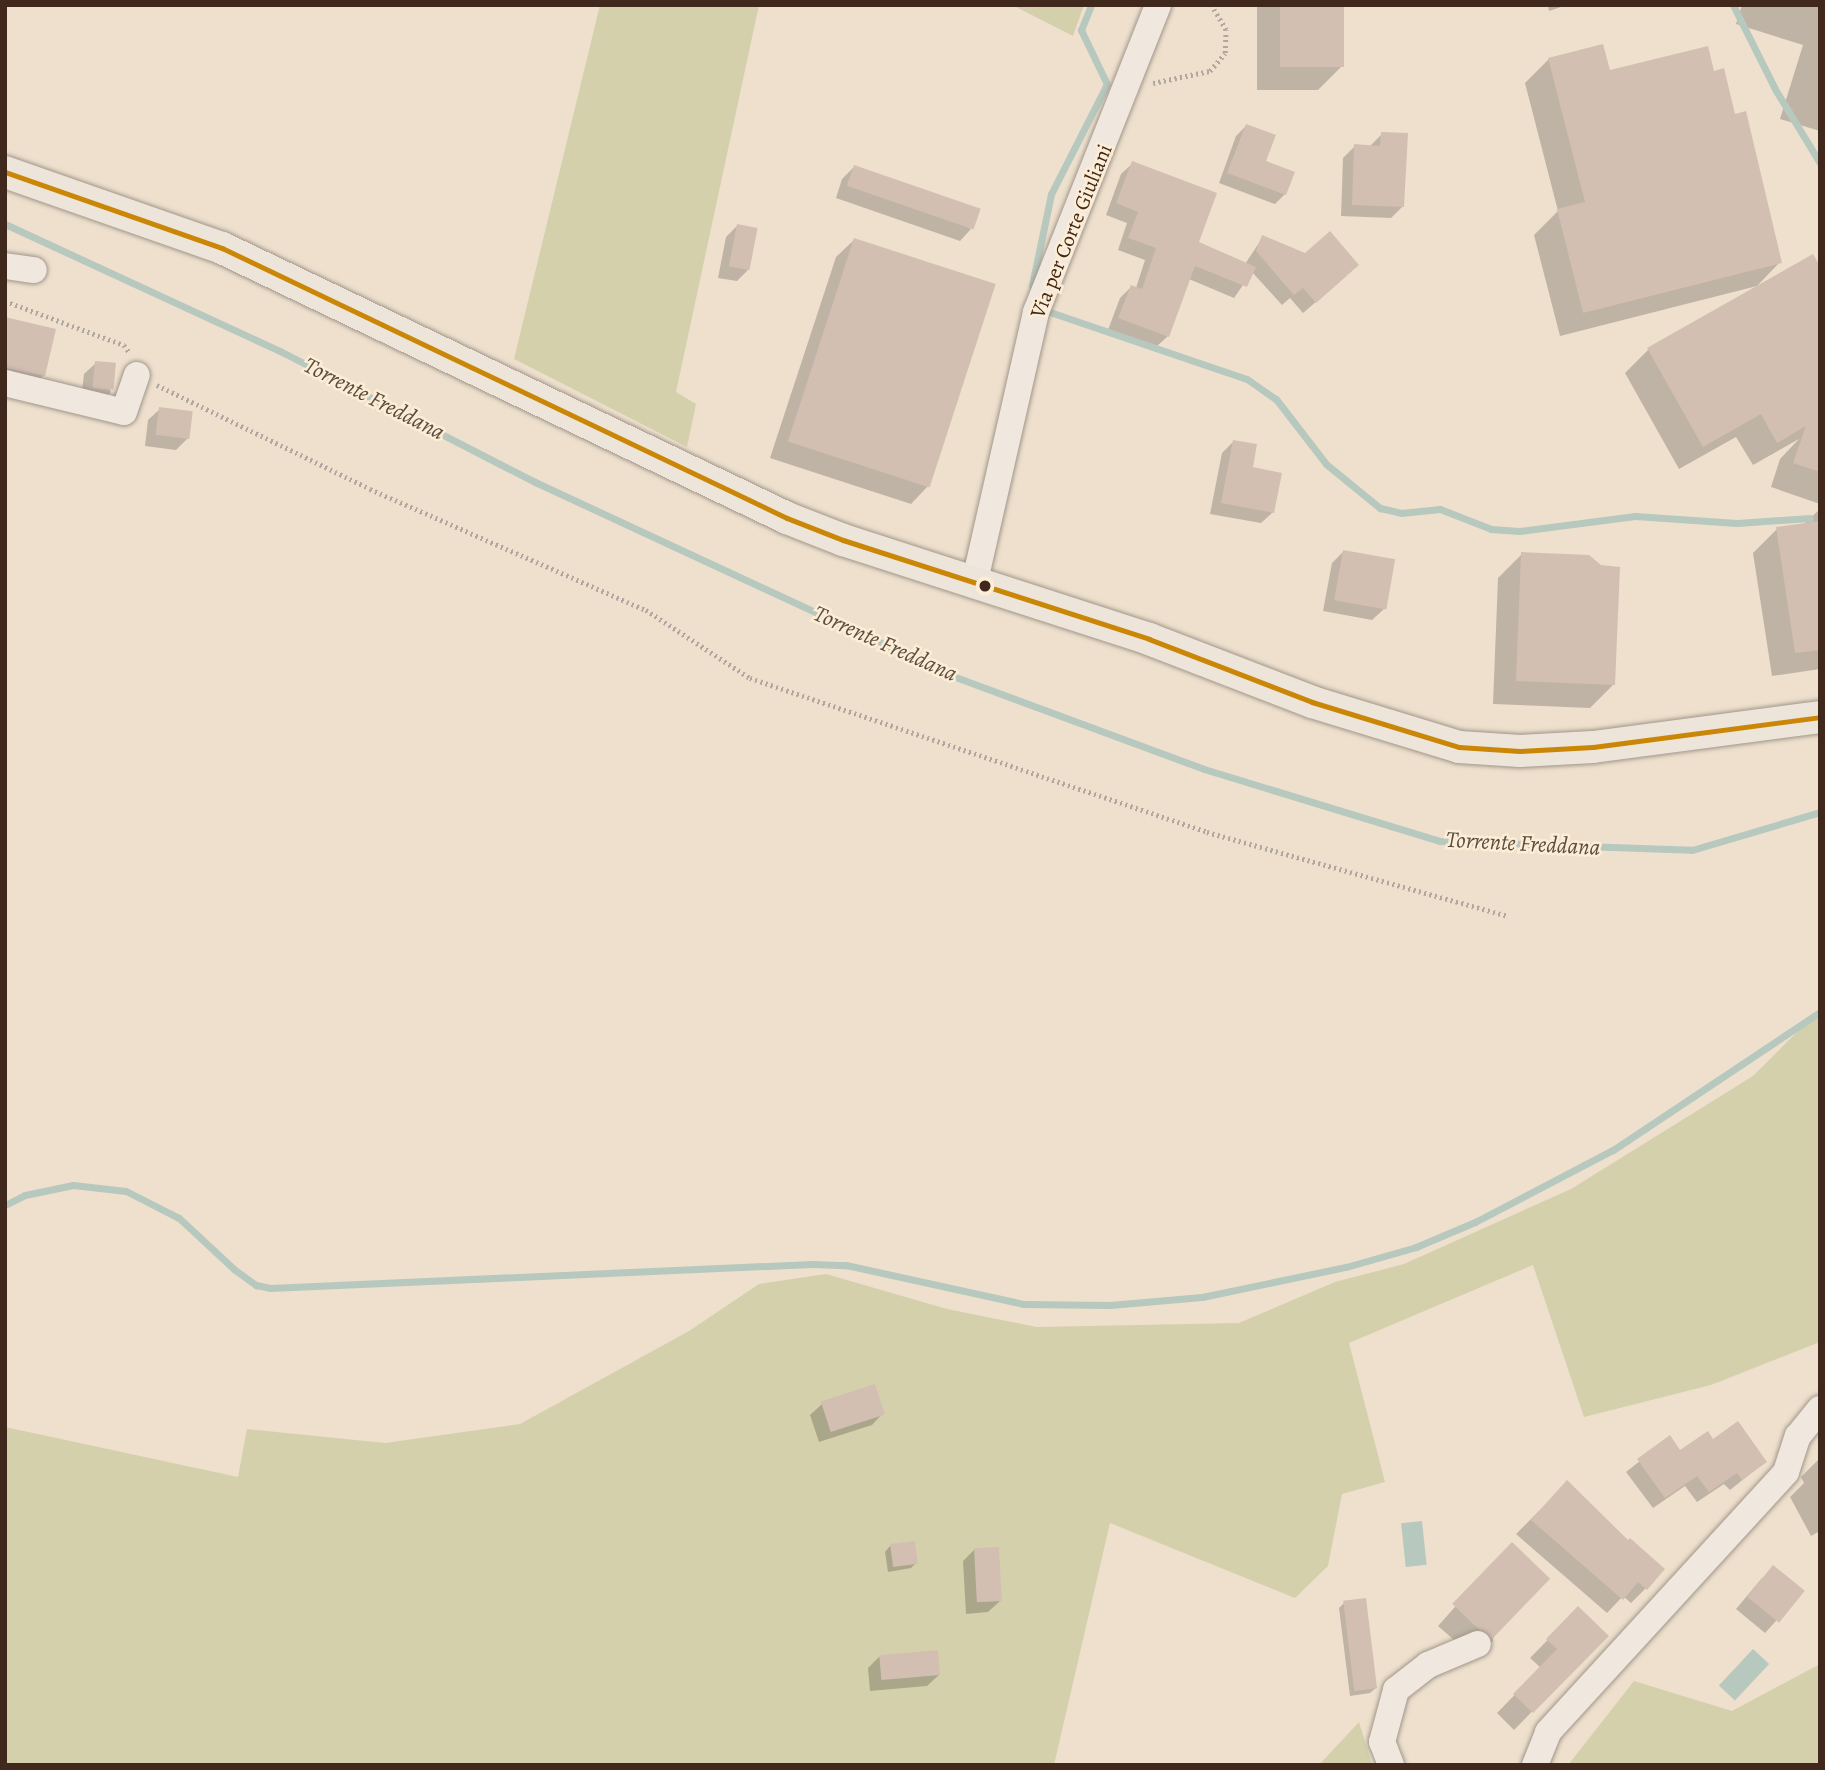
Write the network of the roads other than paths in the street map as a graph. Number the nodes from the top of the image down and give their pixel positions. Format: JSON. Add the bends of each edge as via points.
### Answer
{"nodes":[{"id":1,"x":1158,"y":5,"type":"edge"},
{"id":2,"x":5,"y":172,"type":"edge"},
{"id":3,"x":5,"y":266,"type":"edge"},
{"id":4,"x":34,"y":270,"type":"dead end"},
{"id":5,"x":137,"y":375,"type":"road end"},
{"id":6,"x":5,"y":383,"type":"edge"},
{"id":7,"x":974,"y":585,"type":"junction"},
{"id":8,"x":1820,"y":717,"type":"edge"},
{"id":9,"x":1820,"y":1409,"type":"edge"},
{"id":10,"x":1478,"y":1644,"type":"dead end"},
{"id":11,"x":1391,"y":1765,"type":"edge"},
{"id":12,"x":1535,"y":1765,"type":"edge"}],
"edges":[{"from":1,"to":7,"type":"street","name":"Via per Corte Giuliani","via":[[1036,312]]},
{"from":2,"to":7,"type":"main road","via":[[222,248],[786,518]]},
{"from":3,"to":4,"type":"street"},
{"from":5,"to":6,"type":"street","via":[[124,412]]},
{"from":7,"to":8,"type":"main road","via":[[1149,639],[1312,702],[1459,747],[1520,751],[1592,747]]},
{"from":9,"to":12,"type":"street","via":[[1798,1436],[1786,1472],[1548,1732]]},
{"from":10,"to":11,"type":"street","via":[[1428,1665],[1396,1690],[1382,1742]]}]}
